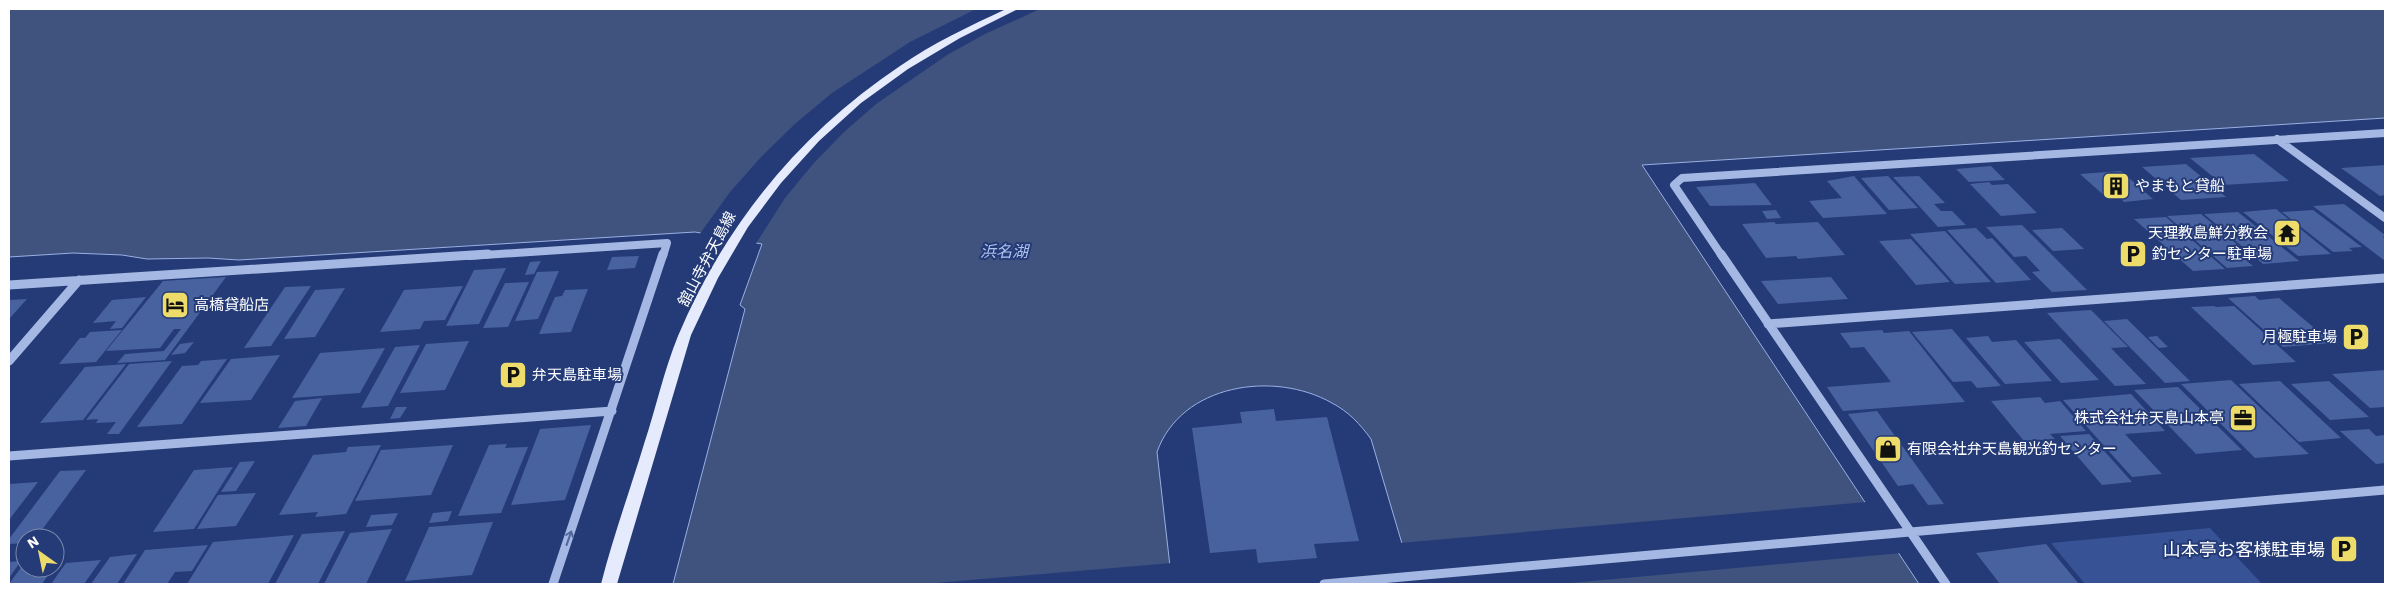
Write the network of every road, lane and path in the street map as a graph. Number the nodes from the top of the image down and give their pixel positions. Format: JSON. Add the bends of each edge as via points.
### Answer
{"nodes":[{"id":1,"x":1013,"y":9,"type":"edge"},
{"id":2,"x":2385,"y":133,"type":"edge"},
{"id":3,"x":2277,"y":139,"type":"junction"},
{"id":4,"x":2385,"y":218,"type":"edge"},
{"id":5,"x":2385,"y":278,"type":"edge"},
{"id":6,"x":80,"y":280,"type":"junction"},
{"id":7,"x":9,"y":284,"type":"edge"},
{"id":8,"x":1768,"y":324,"type":"junction"},
{"id":9,"x":9,"y":361,"type":"edge"},
{"id":10,"x":612,"y":411,"type":"junction"},
{"id":11,"x":9,"y":456,"type":"edge"},
{"id":12,"x":2385,"y":490,"type":"edge"},
{"id":13,"x":1911,"y":532,"type":"junction"},
{"id":14,"x":553,"y":584,"type":"edge"},
{"id":15,"x":609,"y":584,"type":"edge"},
{"id":16,"x":1324,"y":584,"type":"edge"},
{"id":17,"x":1946,"y":584,"type":"edge"}],
"edges":[{"from":1,"to":15,"type":"main road","name":"舘山寺弁天島線","via":[[932,50],[858,100],[824,129],[762,196],[730,244],[685,337]]},
{"from":2,"to":3,"type":"street"},
{"from":3,"to":4,"type":"street"},
{"from":3,"to":8,"type":"street","via":[[1682,178],[1674,185]]},
{"from":5,"to":8,"type":"street"},
{"from":6,"to":7,"type":"street"},
{"from":6,"to":9,"type":"street"},
{"from":6,"to":10,"type":"street","via":[[667,243]]},
{"from":8,"to":13,"type":"street"},
{"from":10,"to":11,"type":"street"},
{"from":14,"to":10,"type":"street","one_way":true},
{"from":12,"to":13,"type":"street"},
{"from":13,"to":16,"type":"street"},
{"from":13,"to":17,"type":"street"}]}
